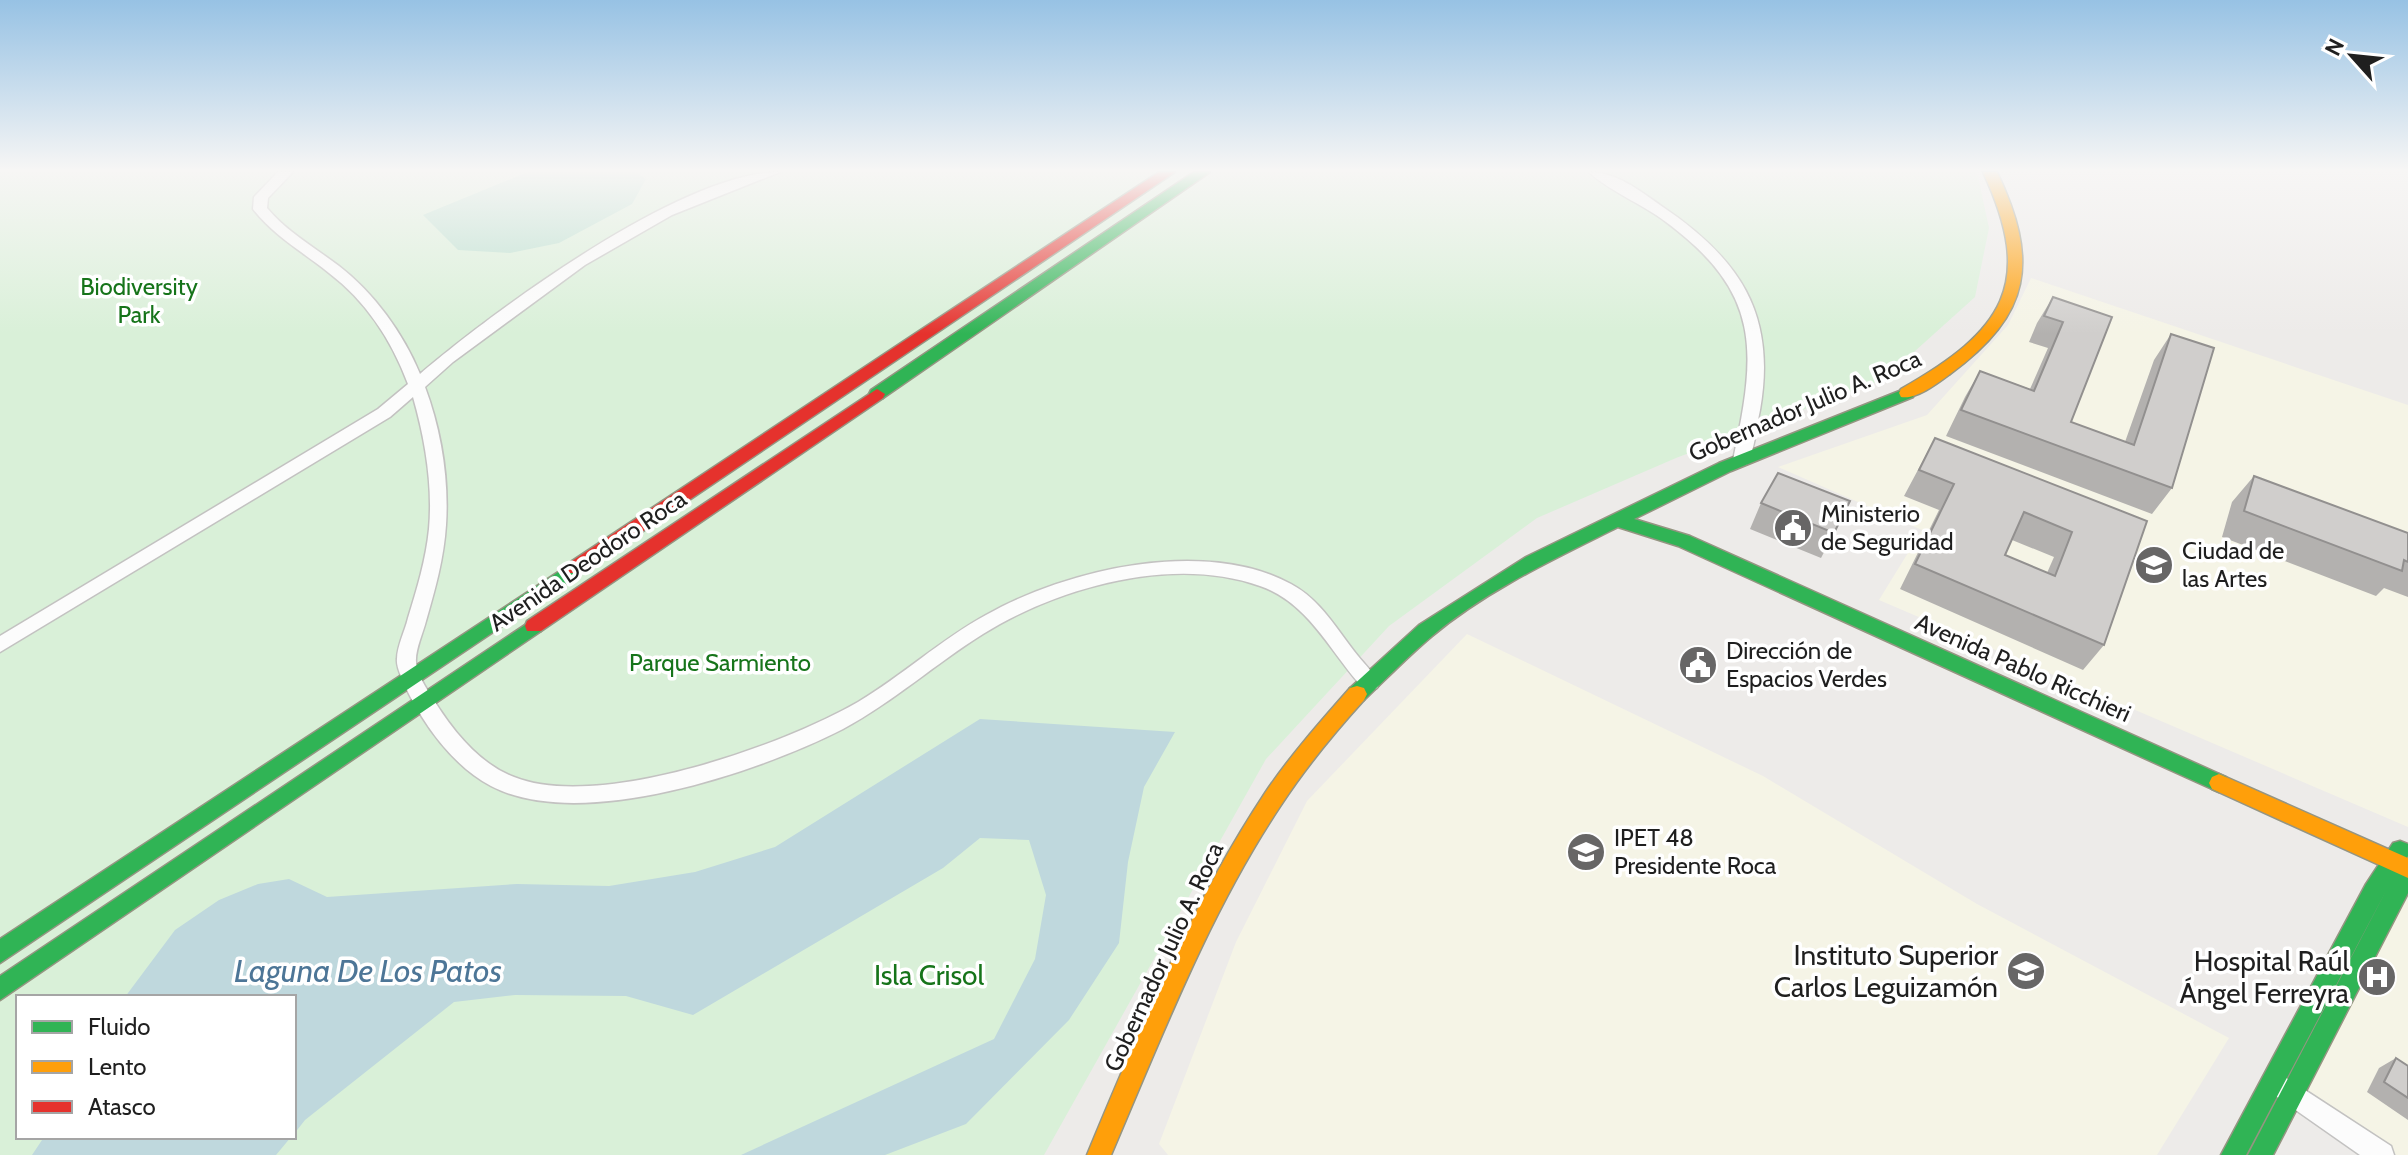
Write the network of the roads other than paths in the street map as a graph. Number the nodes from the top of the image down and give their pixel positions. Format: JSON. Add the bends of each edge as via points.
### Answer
{"nodes":[{"id":1,"x":274,"y":226,"type":"edge"},
{"id":2,"x":643,"y":226,"type":"edge"},
{"id":3,"x":1087,"y":226,"type":"edge"},
{"id":4,"x":1124,"y":226,"type":"edge"},
{"id":5,"x":1679,"y":226,"type":"edge"},
{"id":6,"x":2014,"y":226,"type":"edge"},
{"id":7,"x":418,"y":386,"type":"junction"},
{"id":8,"x":1741,"y":460,"type":"junction"},
{"id":9,"x":1646,"y":505,"type":"junction"},
{"id":10,"x":1616,"y":520,"type":"junction"},
{"id":11,"x":0,"y":645,"type":"edge"},
{"id":12,"x":410,"y":679,"type":"junction"},
{"id":13,"x":1370,"y":683,"type":"junction"},
{"id":14,"x":423,"y":703,"type":"junction"},
{"id":15,"x":2403,"y":861,"type":"edge"},
{"id":16,"x":0,"y":952,"type":"edge"},
{"id":17,"x":0,"y":989,"type":"edge"},
{"id":18,"x":2281,"y":1086,"type":"junction"},
{"id":19,"x":1099,"y":1155,"type":"edge"},
{"id":20,"x":2233,"y":1155,"type":"edge"},
{"id":21,"x":2260,"y":1155,"type":"edge"},
{"id":22,"x":2382,"y":1155,"type":"edge"}],
"edges":[{"from":1,"to":7,"type":"street","via":[[358,290],[393,334]]},
{"from":2,"to":7,"type":"street","via":[[580,262],[457,351]]},
{"from":3,"to":12,"type":"main road","name":"Avenida Deodoro Roca"},
{"from":4,"to":14,"type":"main road","name":"Avenida Deodoro Roca"},
{"from":5,"to":8,"type":"street","via":[[1712,255],[1741,292],[1756,334],[1757,364]]},
{"from":6,"to":8,"type":"main road","name":"Gobernador Julio A. Roca","via":[[2020,248],[2015,287],[1991,330],[1954,366]]},
{"from":7,"to":11,"type":"street","via":[[373,420]]},
{"from":7,"to":12,"type":"street","via":[[434,465],[438,523],[406,660]]},
{"from":8,"to":9,"type":"main road","name":"Gobernador Julio A. Roca"},
{"from":9,"to":10,"type":"main road","name":"Gobernador Julio A. Roca"},
{"from":9,"to":15,"type":"main road","name":"Avenida Pablo Ricchieri","via":[[1671,524]]},
{"from":10,"to":13,"type":"main road","name":"Gobernador Julio A. Roca","via":[[1526,562],[1464,602]]},
{"from":10,"to":15,"type":"main road","name":"Avenida Pablo Ricchieri","via":[[1684,541]]},
{"from":12,"to":14,"type":"street"},
{"from":12,"to":16,"type":"main road","name":"Avenida Deodoro Roca"},
{"from":13,"to":14,"type":"street","via":[[1325,621],[1288,591],[1206,568],[1116,577],[1013,609],[865,707],[825,727],[733,762],[636,789],[562,795],[500,780],[465,757]]},
{"from":13,"to":19,"type":"main road","name":"Gobernador Julio A. Roca","via":[[1272,797],[1226,873]]},
{"from":14,"to":17,"type":"main road","name":"Avenida Deodoro Roca"},
{"from":15,"to":18,"type":"main road"},
{"from":18,"to":20,"type":"main road"},
{"from":18,"to":21,"type":"main road"},
{"from":18,"to":22,"type":"street"}]}
